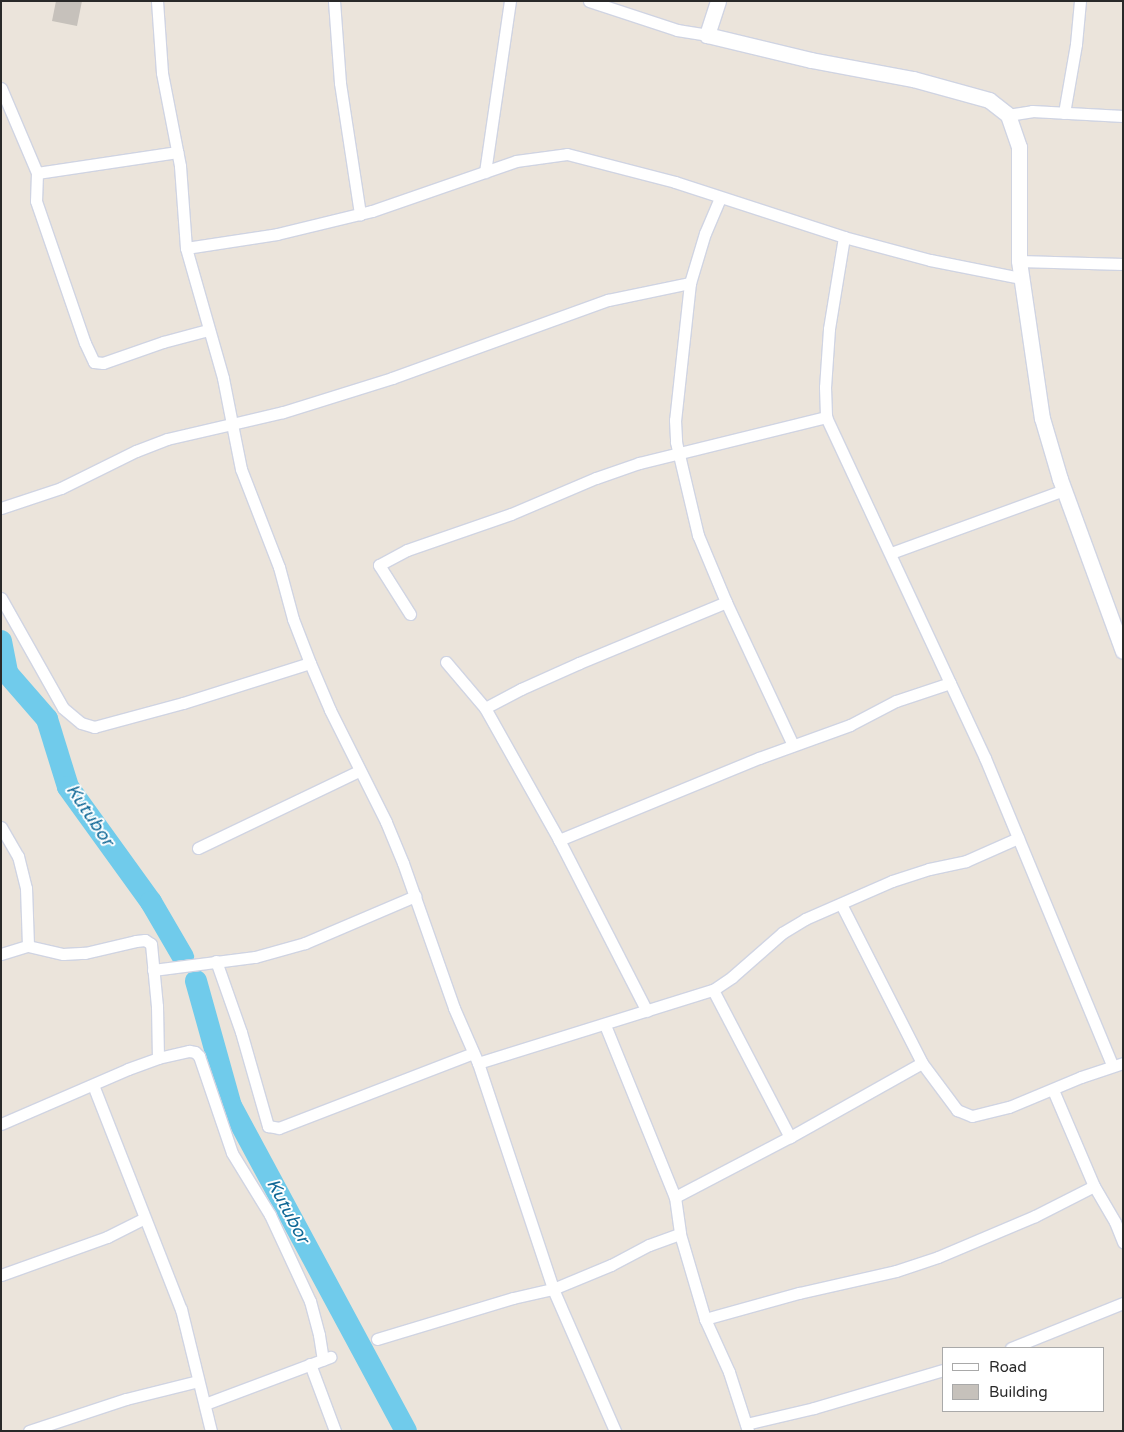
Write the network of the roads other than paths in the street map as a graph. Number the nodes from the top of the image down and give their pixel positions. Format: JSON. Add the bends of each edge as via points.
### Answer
{"nodes":[{"id":1,"x":157,"y":1,"type":"edge"},
{"id":2,"x":334,"y":1,"type":"edge"},
{"id":3,"x":510,"y":1,"type":"edge"},
{"id":4,"x":589,"y":1,"type":"edge"},
{"id":5,"x":718,"y":1,"type":"edge"},
{"id":6,"x":1080,"y":1,"type":"edge"},
{"id":7,"x":707,"y":35,"type":"junction"},
{"id":8,"x":1,"y":88,"type":"edge"},
{"id":9,"x":4,"y":105,"type":"edge"},
{"id":10,"x":1064,"y":113,"type":"junction"},
{"id":11,"x":1008,"y":115,"type":"junction"},
{"id":12,"x":1123,"y":116,"type":"edge"},
{"id":13,"x":178,"y":152,"type":"junction"},
{"id":14,"x":485,"y":172,"type":"junction"},
{"id":15,"x":37,"y":173,"type":"junction"},
{"id":16,"x":720,"y":198,"type":"junction"},
{"id":17,"x":360,"y":214,"type":"junction"},
{"id":18,"x":844,"y":237,"type":"junction"},
{"id":19,"x":186,"y":248,"type":"junction"},
{"id":20,"x":1019,"y":261,"type":"junction"},
{"id":21,"x":1123,"y":264,"type":"edge"},
{"id":22,"x":1021,"y":278,"type":"junction"},
{"id":23,"x":690,"y":283,"type":"junction"},
{"id":24,"x":208,"y":330,"type":"junction"},
{"id":25,"x":826,"y":418,"type":"junction"},
{"id":26,"x":232,"y":424,"type":"junction"},
{"id":27,"x":679,"y":454,"type":"junction"},
{"id":28,"x":1064,"y":490,"type":"junction"},
{"id":29,"x":1,"y":508,"type":"edge"},
{"id":30,"x":891,"y":553,"type":"junction"},
{"id":31,"x":1,"y":598,"type":"edge"},
{"id":32,"x":726,"y":602,"type":"junction"},
{"id":33,"x":410,"y":614,"type":"dead end"},
{"id":34,"x":1118,"y":621,"type":"edge"},
{"id":35,"x":1123,"y":651,"type":"edge"},
{"id":36,"x":446,"y":662,"type":"dead end"},
{"id":37,"x":310,"y":663,"type":"junction"},
{"id":38,"x":950,"y":683,"type":"junction"},
{"id":39,"x":485,"y":708,"type":"junction"},
{"id":40,"x":793,"y":745,"type":"junction"},
{"id":41,"x":359,"y":771,"type":"junction"},
{"id":42,"x":1,"y":827,"type":"edge"},
{"id":43,"x":1018,"y":838,"type":"junction"},
{"id":44,"x":559,"y":840,"type":"junction"},
{"id":45,"x":198,"y":848,"type":"dead end"},
{"id":46,"x":415,"y":896,"type":"junction"},
{"id":47,"x":841,"y":904,"type":"junction"},
{"id":48,"x":28,"y":946,"type":"junction"},
{"id":49,"x":1,"y":954,"type":"edge"},
{"id":50,"x":216,"y":961,"type":"junction"},
{"id":51,"x":154,"y":970,"type":"junction"},
{"id":52,"x":714,"y":990,"type":"junction"},
{"id":53,"x":647,"y":1011,"type":"junction"},
{"id":54,"x":605,"y":1025,"type":"junction"},
{"id":55,"x":158,"y":1058,"type":"junction"},
{"id":56,"x":476,"y":1058,"type":"junction"},
{"id":57,"x":922,"y":1063,"type":"junction"},
{"id":58,"x":1118,"y":1064,"type":"edge"},
{"id":59,"x":93,"y":1085,"type":"junction"},
{"id":60,"x":1053,"y":1090,"type":"junction"},
{"id":61,"x":1,"y":1124,"type":"edge"},
{"id":62,"x":790,"y":1137,"type":"junction"},
{"id":63,"x":1094,"y":1186,"type":"junction"},
{"id":64,"x":675,"y":1197,"type":"junction"},
{"id":65,"x":145,"y":1218,"type":"junction"},
{"id":66,"x":1119,"y":1221,"type":"edge"},
{"id":67,"x":680,"y":1234,"type":"junction"},
{"id":68,"x":1123,"y":1242,"type":"edge"},
{"id":69,"x":1,"y":1275,"type":"edge"},
{"id":70,"x":553,"y":1289,"type":"junction"},
{"id":71,"x":1123,"y":1303,"type":"edge"},
{"id":72,"x":705,"y":1319,"type":"junction"},
{"id":73,"x":377,"y":1339,"type":"dead end"},
{"id":74,"x":1013,"y":1347,"type":"edge"},
{"id":75,"x":310,"y":1364,"type":"junction"},
{"id":76,"x":942,"y":1370,"type":"edge"},
{"id":77,"x":198,"y":1381,"type":"junction"},
{"id":78,"x":205,"y":1404,"type":"junction"},
{"id":79,"x":747,"y":1428,"type":"edge"},
{"id":80,"x":29,"y":1431,"type":"edge"},
{"id":81,"x":211,"y":1431,"type":"edge"},
{"id":82,"x":335,"y":1431,"type":"edge"},
{"id":83,"x":615,"y":1431,"type":"edge"}],
"edges":[{"from":1,"to":13,"type":"street","via":[[162,73]]},
{"from":2,"to":17,"type":"street","via":[[340,83]]},
{"from":3,"to":14,"type":"street"},
{"from":4,"to":7,"type":"street","via":[[668,27]]},
{"from":5,"to":7,"type":"street"},
{"from":6,"to":10,"type":"street"},
{"from":7,"to":11,"type":"street","via":[[811,60],[913,79],[989,100]]},
{"from":8,"to":9,"type":"street"},
{"from":9,"to":15,"type":"street","via":[[25,142]]},
{"from":10,"to":11,"type":"street","via":[[1032,111]]},
{"from":10,"to":12,"type":"street"},
{"from":11,"to":20,"type":"street","via":[[1019,147]]},
{"from":13,"to":15,"type":"street"},
{"from":13,"to":19,"type":"street"},
{"from":14,"to":16,"type":"street","via":[[516,161],[566,154],[675,182]]},
{"from":14,"to":17,"type":"street"},
{"from":15,"to":24,"type":"street","via":[[36,200],[94,362],[103,363]]},
{"from":16,"to":18,"type":"street"},
{"from":16,"to":23,"type":"street","via":[[705,232]]},
{"from":17,"to":19,"type":"street","via":[[277,234]]},
{"from":18,"to":22,"type":"street","via":[[930,260]]},
{"from":18,"to":25,"type":"street","via":[[828,329]]},
{"from":19,"to":24,"type":"street"},
{"from":20,"to":21,"type":"street"},
{"from":20,"to":22,"type":"street"},
{"from":22,"to":28,"type":"street","via":[[1042,418]]},
{"from":23,"to":26,"type":"street","via":[[608,300],[392,378],[283,412]]},
{"from":23,"to":27,"type":"street","via":[[676,420]]},
{"from":24,"to":26,"type":"street","via":[[223,378]]},
{"from":25,"to":27,"type":"street"},
{"from":25,"to":30,"type":"street"},
{"from":26,"to":29,"type":"street","via":[[167,439],[61,488]]},
{"from":26,"to":37,"type":"street","via":[[241,469],[279,567]]},
{"from":27,"to":32,"type":"street","via":[[698,535]]},
{"from":27,"to":33,"type":"street","via":[[596,478],[512,514],[408,550],[379,564]]},
{"from":28,"to":30,"type":"street"},
{"from":28,"to":34,"type":"street"},
{"from":30,"to":38,"type":"street"},
{"from":31,"to":37,"type":"street","via":[[63,708],[81,723],[94,727]]},
{"from":32,"to":39,"type":"street","via":[[579,663]]},
{"from":32,"to":40,"type":"street"},
{"from":34,"to":35,"type":"street"},
{"from":36,"to":39,"type":"street"},
{"from":37,"to":41,"type":"street"},
{"from":38,"to":40,"type":"street","via":[[896,701],[850,724]]},
{"from":38,"to":43,"type":"street"},
{"from":39,"to":44,"type":"street"},
{"from":40,"to":44,"type":"street"},
{"from":41,"to":45,"type":"street"},
{"from":41,"to":46,"type":"street","via":[[386,822]]},
{"from":42,"to":48,"type":"street","via":[[18,856],[26,888]]},
{"from":43,"to":47,"type":"street","via":[[966,861],[892,880]]},
{"from":43,"to":58,"type":"street"},
{"from":44,"to":53,"type":"street"},
{"from":46,"to":50,"type":"street","via":[[305,943],[256,957]]},
{"from":46,"to":56,"type":"street"},
{"from":47,"to":52,"type":"street","via":[[782,933]]},
{"from":47,"to":57,"type":"street"},
{"from":48,"to":49,"type":"street"},
{"from":48,"to":51,"type":"street","via":[[63,954],[85,953],[145,940],[151,944]]},
{"from":50,"to":51,"type":"street"},
{"from":50,"to":56,"type":"street","via":[[241,1032],[268,1126],[279,1128]]},
{"from":51,"to":55,"type":"street"},
{"from":52,"to":53,"type":"street"},
{"from":52,"to":62,"type":"street"},
{"from":53,"to":54,"type":"street"},
{"from":54,"to":56,"type":"street"},
{"from":54,"to":64,"type":"street"},
{"from":55,"to":59,"type":"street"},
{"from":55,"to":75,"type":"street","via":[[189,1051],[199,1056],[232,1153],[270,1215],[310,1301],[327,1358]]},
{"from":56,"to":70,"type":"street"},
{"from":57,"to":60,"type":"street","via":[[957,1110],[972,1116],[1009,1108]]},
{"from":57,"to":62,"type":"street"},
{"from":58,"to":60,"type":"street"},
{"from":59,"to":61,"type":"street"},
{"from":59,"to":65,"type":"street"},
{"from":60,"to":63,"type":"street"},
{"from":62,"to":64,"type":"street"},
{"from":63,"to":66,"type":"street"},
{"from":63,"to":72,"type":"street","via":[[1035,1216],[938,1258]]},
{"from":64,"to":67,"type":"street"},
{"from":65,"to":69,"type":"street"},
{"from":65,"to":77,"type":"street","via":[[180,1309]]},
{"from":66,"to":68,"type":"street"},
{"from":67,"to":70,"type":"street"},
{"from":67,"to":72,"type":"street"},
{"from":70,"to":73,"type":"street"},
{"from":70,"to":83,"type":"street"},
{"from":71,"to":74,"type":"street"},
{"from":72,"to":79,"type":"street","via":[[729,1372]]},
{"from":75,"to":78,"type":"street"},
{"from":75,"to":82,"type":"street"},
{"from":76,"to":79,"type":"street"},
{"from":77,"to":78,"type":"street"},
{"from":77,"to":80,"type":"street","via":[[126,1399]]},
{"from":78,"to":81,"type":"street"}]}
